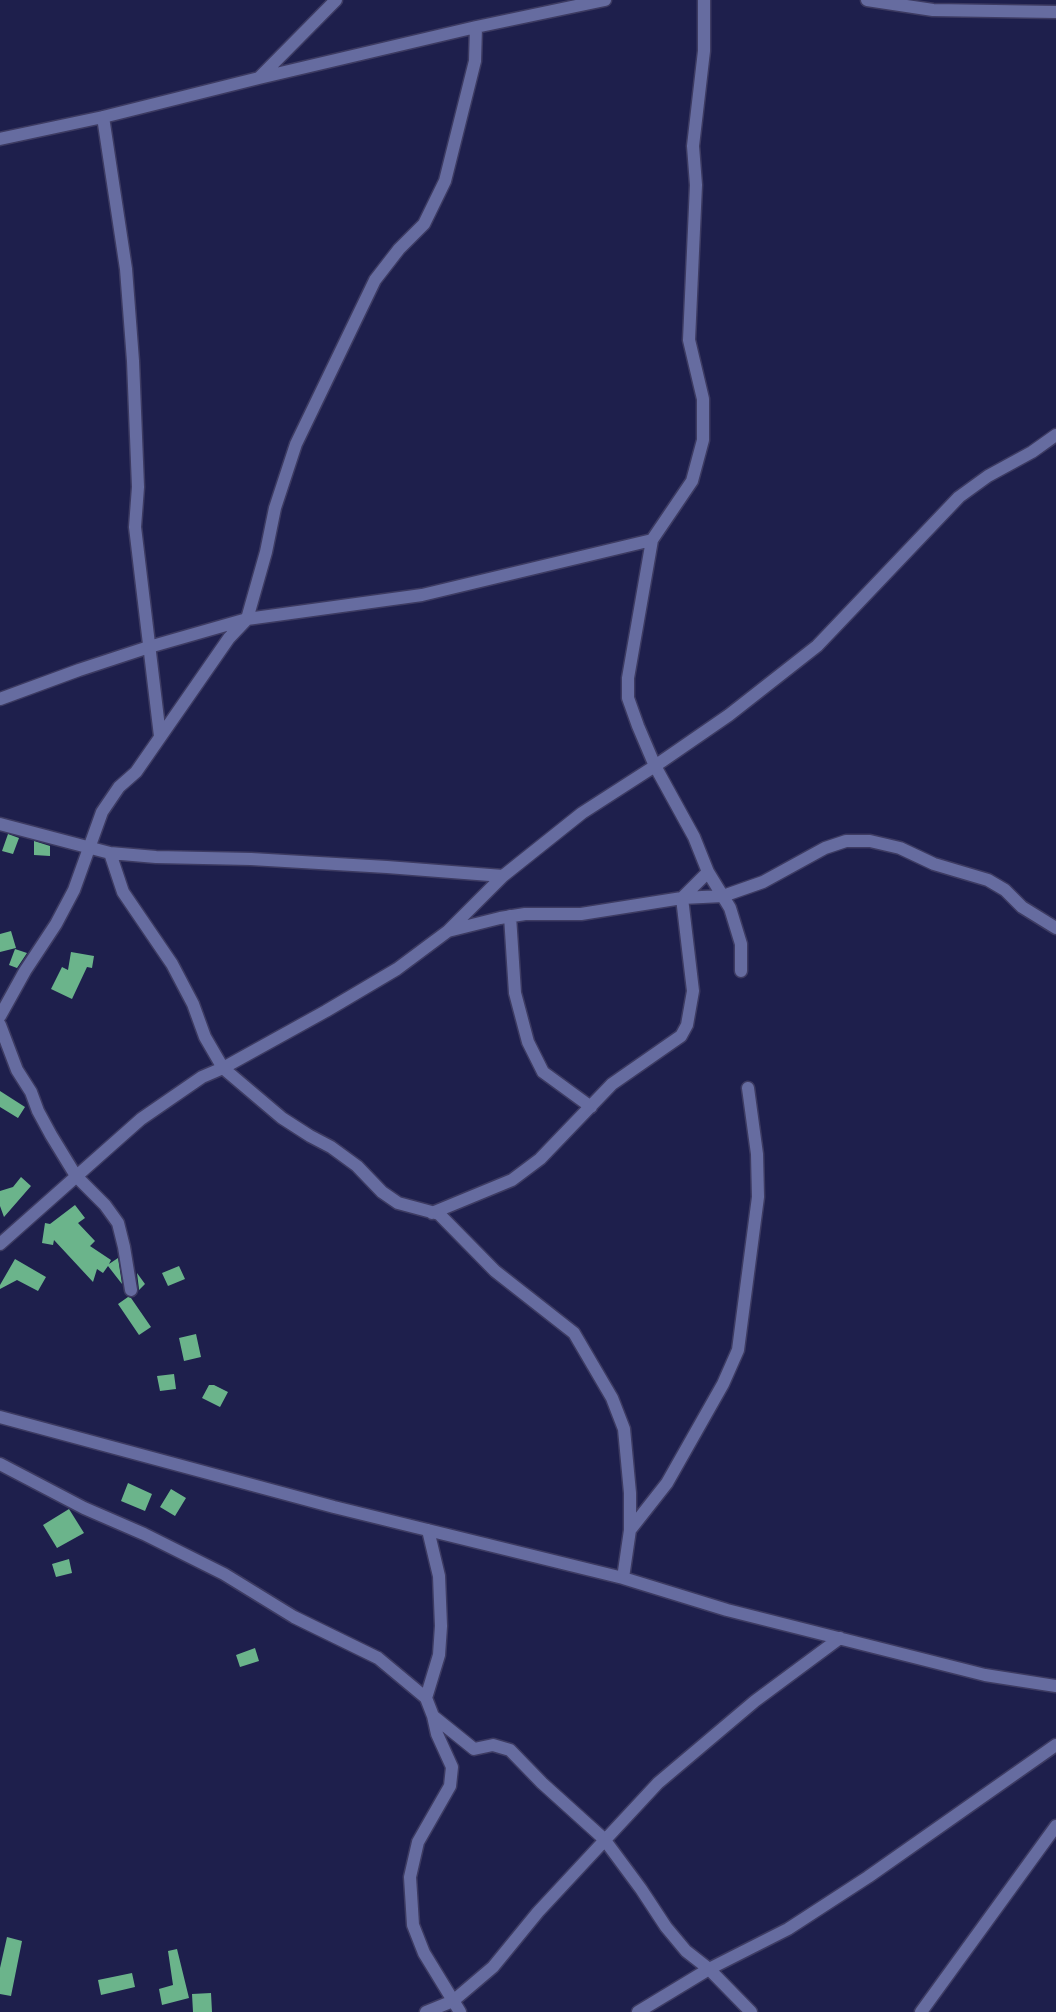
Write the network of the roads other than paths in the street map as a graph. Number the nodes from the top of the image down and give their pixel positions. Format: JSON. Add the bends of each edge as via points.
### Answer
{"nodes":[{"id":1,"x":336,"y":0,"type":"edge"},
{"id":2,"x":605,"y":0,"type":"edge"},
{"id":3,"x":704,"y":0,"type":"edge"},
{"id":4,"x":867,"y":0,"type":"edge"},
{"id":5,"x":1056,"y":12,"type":"edge"},
{"id":6,"x":476,"y":27,"type":"junction"},
{"id":7,"x":259,"y":78,"type":"junction"},
{"id":8,"x":104,"y":117,"type":"junction"},
{"id":9,"x":0,"y":139,"type":"edge"},
{"id":10,"x":1056,"y":435,"type":"edge"},
{"id":11,"x":652,"y":540,"type":"junction"},
{"id":12,"x":247,"y":619,"type":"junction"},
{"id":13,"x":149,"y":647,"type":"junction"},
{"id":14,"x":0,"y":699,"type":"edge"},
{"id":15,"x":160,"y":736,"type":"junction"},
{"id":16,"x":655,"y":766,"type":"junction"},
{"id":17,"x":0,"y":824,"type":"edge"},
{"id":18,"x":88,"y":848,"type":"junction"},
{"id":19,"x":110,"y":853,"type":"junction"},
{"id":20,"x":708,"y":872,"type":"junction"},
{"id":21,"x":504,"y":876,"type":"junction"},
{"id":22,"x":723,"y":896,"type":"junction"},
{"id":23,"x":682,"y":898,"type":"junction"},
{"id":24,"x":510,"y":916,"type":"junction"},
{"id":25,"x":1056,"y":928,"type":"edge"},
{"id":26,"x":448,"y":931,"type":"junction"},
{"id":27,"x":741,"y":971,"type":"dead end"},
{"id":28,"x":0,"y":1016,"type":"edge"},
{"id":29,"x":0,"y":1025,"type":"edge"},
{"id":30,"x":223,"y":1068,"type":"junction"},
{"id":31,"x":748,"y":1088,"type":"dead end"},
{"id":32,"x":591,"y":1107,"type":"junction"},
{"id":33,"x":76,"y":1176,"type":"junction"},
{"id":34,"x":432,"y":1213,"type":"junction"},
{"id":35,"x":0,"y":1244,"type":"edge"},
{"id":36,"x":131,"y":1290,"type":"dead end"},
{"id":37,"x":0,"y":1417,"type":"edge"},
{"id":38,"x":0,"y":1464,"type":"edge"},
{"id":39,"x":428,"y":1530,"type":"junction"},
{"id":40,"x":630,"y":1530,"type":"junction"},
{"id":41,"x":623,"y":1578,"type":"junction"},
{"id":42,"x":840,"y":1638,"type":"junction"},
{"id":43,"x":1056,"y":1686,"type":"edge"},
{"id":44,"x":426,"y":1698,"type":"junction"},
{"id":45,"x":434,"y":1716,"type":"junction"},
{"id":46,"x":1056,"y":1745,"type":"edge"},
{"id":47,"x":1056,"y":1826,"type":"edge"},
{"id":48,"x":604,"y":1840,"type":"junction"},
{"id":49,"x":709,"y":1969,"type":"junction"},
{"id":50,"x":456,"y":2007,"type":"edge"},
{"id":51,"x":426,"y":2012,"type":"edge"},
{"id":52,"x":638,"y":2012,"type":"edge"},
{"id":53,"x":751,"y":2012,"type":"edge"},
{"id":54,"x":921,"y":2012,"type":"edge"}],
"edges":[{"from":1,"to":7,"type":"street"},
{"from":2,"to":6,"type":"street"},
{"from":3,"to":11,"type":"street","via":[[704,51],[692,146],[696,185],[689,340],[703,399],[703,440],[692,481]]},
{"from":4,"to":5,"type":"street","via":[[933,10]]},
{"from":6,"to":7,"type":"street"},
{"from":6,"to":12,"type":"street","via":[[475,62],[445,181],[424,224],[375,280],[296,444],[275,508]]},
{"from":7,"to":8,"type":"street"},
{"from":8,"to":9,"type":"street"},
{"from":8,"to":13,"type":"street","via":[[126,270],[138,486],[135,527]]},
{"from":10,"to":16,"type":"street","via":[[959,497],[817,646],[729,716]]},
{"from":11,"to":12,"type":"street","via":[[422,595]]},
{"from":11,"to":16,"type":"street","via":[[628,678],[628,698]]},
{"from":12,"to":13,"type":"street"},
{"from":12,"to":15,"type":"street","via":[[228,638]]},
{"from":13,"to":14,"type":"street"},
{"from":13,"to":15,"type":"street"},
{"from":15,"to":18,"type":"street","via":[[136,772],[119,787],[102,812]]},
{"from":16,"to":20,"type":"street","via":[[694,837]]},
{"from":16,"to":21,"type":"street","via":[[582,813]]},
{"from":17,"to":18,"type":"street"},
{"from":18,"to":19,"type":"street"},
{"from":18,"to":28,"type":"street","via":[[74,890]]},
{"from":19,"to":21,"type":"street","via":[[414,868]]},
{"from":19,"to":30,"type":"street","via":[[123,892],[172,964],[193,1004],[205,1037]]},
{"from":20,"to":22,"type":"street"},
{"from":20,"to":23,"type":"street"},
{"from":21,"to":26,"type":"street"},
{"from":22,"to":23,"type":"street"},
{"from":22,"to":25,"type":"street","via":[[763,882],[825,848],[846,841],[870,841],[900,848],[934,864],[988,880]]},
{"from":22,"to":27,"type":"street","via":[[741,944]]},
{"from":23,"to":24,"type":"street","via":[[581,914]]},
{"from":23,"to":32,"type":"street","via":[[693,991],[687,1025],[681,1036],[612,1084]]},
{"from":24,"to":26,"type":"street"},
{"from":24,"to":32,"type":"street","via":[[516,993],[528,1042],[543,1072]]},
{"from":26,"to":30,"type":"street","via":[[397,969]]},
{"from":29,"to":33,"type":"street","via":[[17,1070]]},
{"from":30,"to":33,"type":"street","via":[[202,1077],[141,1118]]},
{"from":30,"to":34,"type":"street","via":[[282,1118],[356,1166],[382,1192],[398,1203]]},
{"from":31,"to":40,"type":"street","via":[[757,1154],[758,1197],[738,1350],[723,1384],[667,1483]]},
{"from":32,"to":34,"type":"street","via":[[540,1159],[512,1180]]},
{"from":33,"to":35,"type":"street"},
{"from":33,"to":36,"type":"street","via":[[118,1223]]},
{"from":34,"to":40,"type":"street","via":[[439,1214],[495,1271],[574,1333],[612,1398],[624,1430]]},
{"from":37,"to":39,"type":"street"},
{"from":38,"to":44,"type":"street","via":[[215,1570],[294,1617],[378,1658]]},
{"from":39,"to":41,"type":"street"},
{"from":39,"to":44,"type":"street","via":[[439,1576],[441,1626],[439,1655]]},
{"from":40,"to":41,"type":"street"},
{"from":41,"to":42,"type":"street","via":[[727,1610]]},
{"from":42,"to":43,"type":"street","via":[[986,1675]]},
{"from":42,"to":48,"type":"street","via":[[754,1701],[658,1782]]},
{"from":44,"to":45,"type":"street"},
{"from":45,"to":48,"type":"street","via":[[474,1749],[493,1745],[510,1750]]},
{"from":45,"to":50,"type":"street","via":[[437,1734],[452,1767],[450,1786],[418,1842],[410,1877],[413,1925],[424,1952]]},
{"from":46,"to":49,"type":"street","via":[[796,1924]]},
{"from":47,"to":54,"type":"street"},
{"from":48,"to":49,"type":"street","via":[[686,1952]]},
{"from":48,"to":50,"type":"street"},
{"from":49,"to":52,"type":"street"},
{"from":49,"to":53,"type":"street"},
{"from":50,"to":51,"type":"street"}]}
